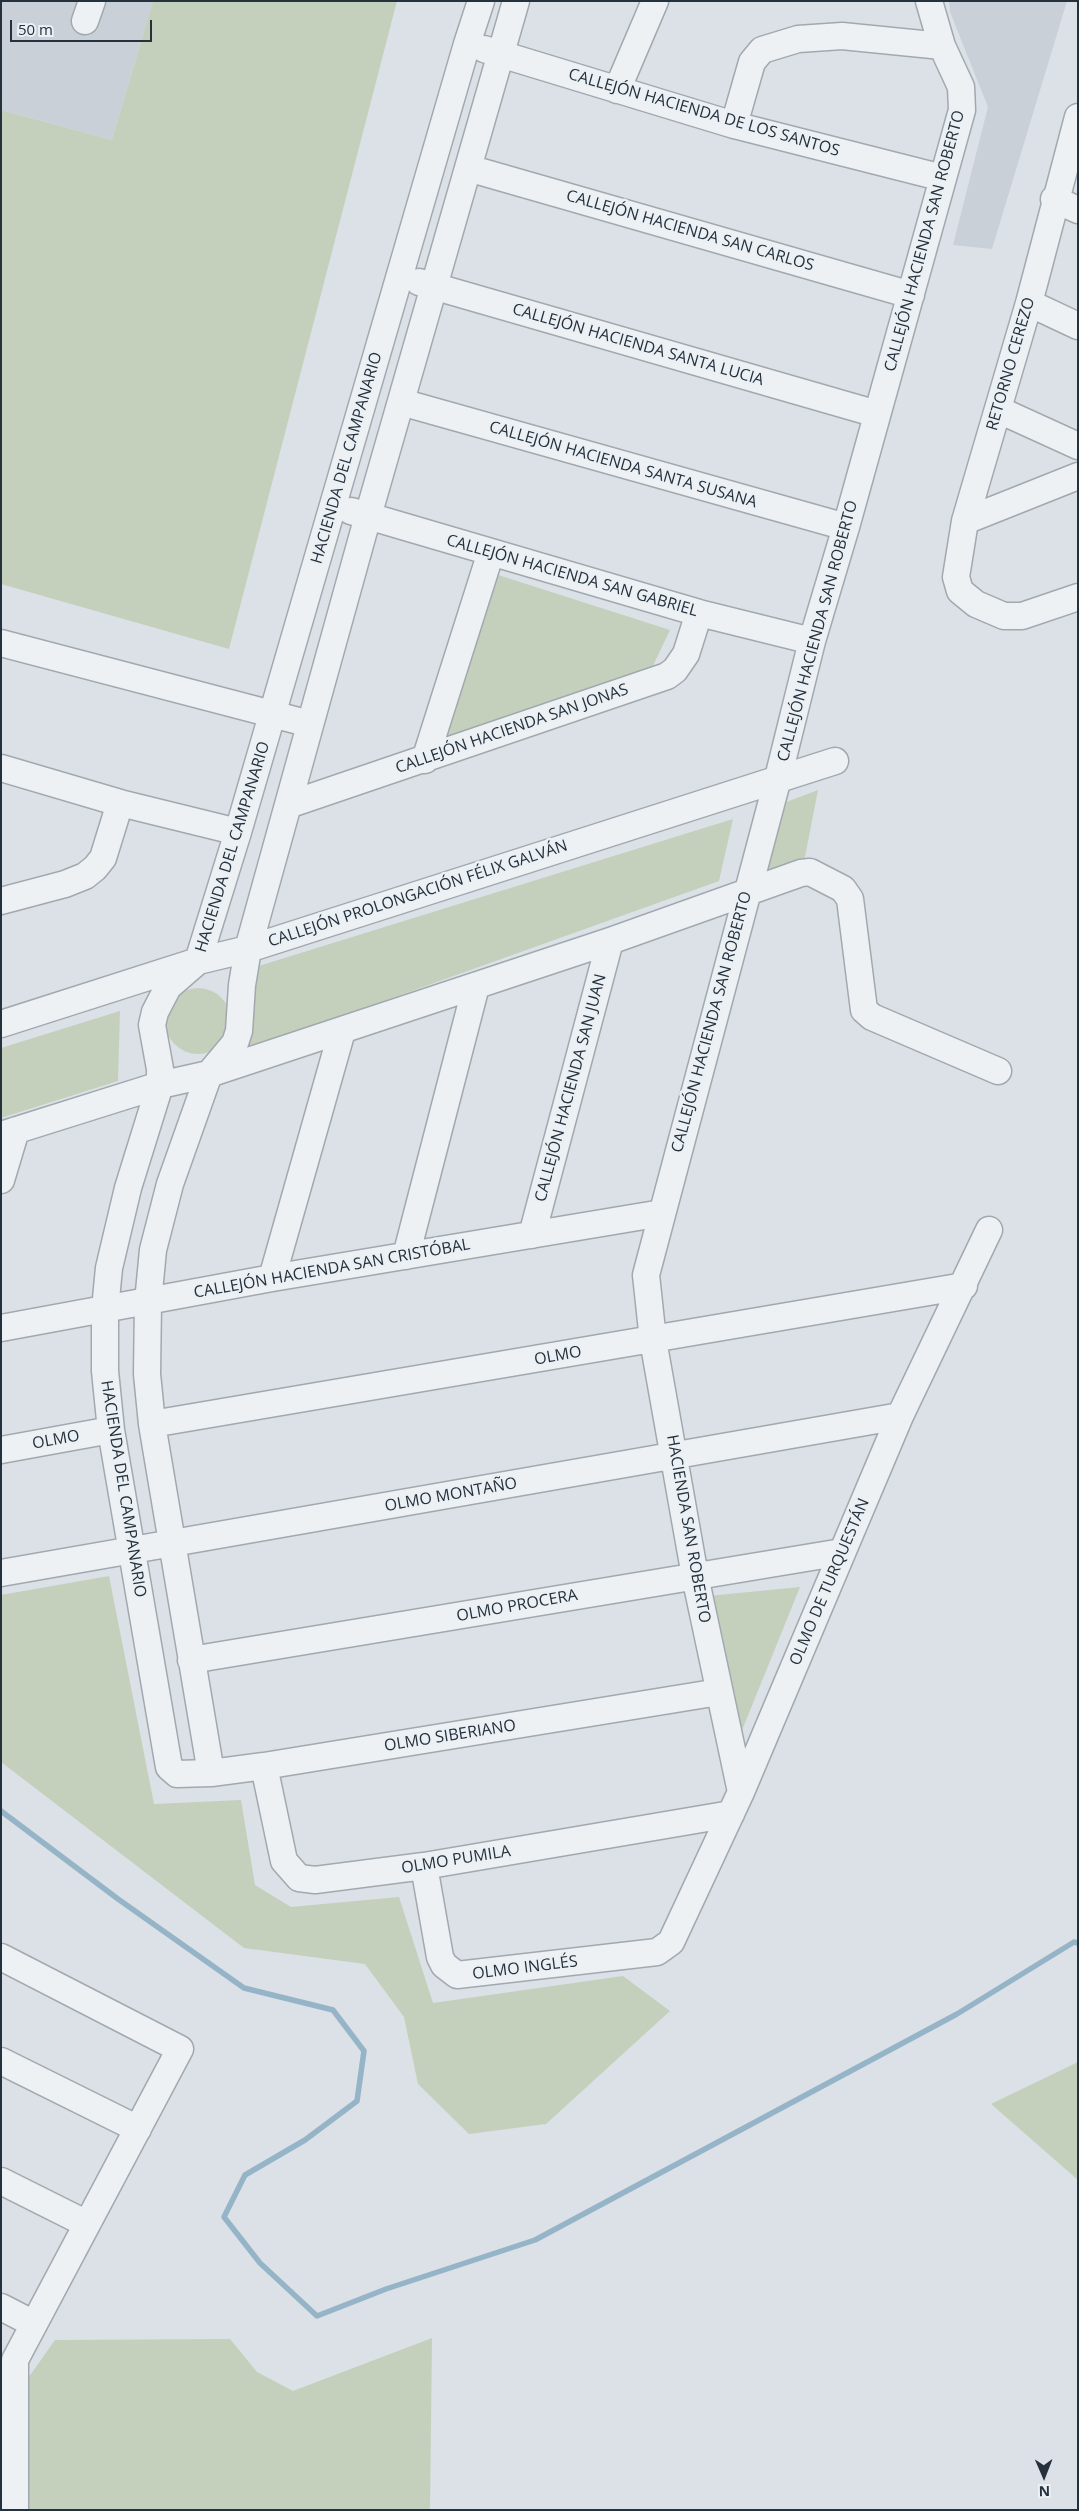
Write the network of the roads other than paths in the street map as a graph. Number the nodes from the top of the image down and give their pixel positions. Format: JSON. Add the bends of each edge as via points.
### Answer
{"nodes":[{"id":1,"x":481,"y":1,"type":"edge"},
{"id":2,"x":516,"y":1,"type":"edge"},
{"id":3,"x":655,"y":1,"type":"edge"},
{"id":4,"x":929,"y":1,"type":"edge"},
{"id":5,"x":467,"y":44,"type":"junction"},
{"id":6,"x":942,"y":46,"type":"junction"},
{"id":7,"x":500,"y":54,"type":"junction"},
{"id":8,"x":617,"y":90,"type":"junction"},
{"id":9,"x":1078,"y":117,"type":"edge"},
{"id":10,"x":734,"y":125,"type":"junction"},
{"id":11,"x":468,"y":168,"type":"junction"},
{"id":12,"x":942,"y":178,"type":"junction"},
{"id":13,"x":1054,"y":199,"type":"junction"},
{"id":14,"x":1078,"y":210,"type":"edge"},
{"id":15,"x":399,"y":276,"type":"junction"},
{"id":16,"x":435,"y":287,"type":"junction"},
{"id":17,"x":911,"y":294,"type":"junction"},
{"id":18,"x":1029,"y":303,"type":"junction"},
{"id":19,"x":1078,"y":326,"type":"edge"},
{"id":20,"x":401,"y":402,"type":"junction"},
{"id":21,"x":999,"y":410,"type":"junction"},
{"id":22,"x":877,"y":414,"type":"junction"},
{"id":23,"x":1078,"y":446,"type":"edge"},
{"id":24,"x":1078,"y":476,"type":"edge"},
{"id":25,"x":333,"y":506,"type":"junction"},
{"id":26,"x":368,"y":516,"type":"junction"},
{"id":27,"x":965,"y":521,"type":"junction"},
{"id":28,"x":846,"y":528,"type":"junction"},
{"id":29,"x":491,"y":552,"type":"junction"},
{"id":30,"x":1078,"y":597,"type":"edge"},
{"id":31,"x":699,"y":613,"type":"junction"},
{"id":32,"x":812,"y":641,"type":"junction"},
{"id":33,"x":1,"y":642,"type":"edge"},
{"id":34,"x":272,"y":716,"type":"junction"},
{"id":35,"x":310,"y":724,"type":"junction"},
{"id":36,"x":425,"y":760,"type":"junction"},
{"id":37,"x":834,"y":761,"type":"dead end"},
{"id":38,"x":1,"y":768,"type":"edge"},
{"id":39,"x":778,"y":778,"type":"junction"},
{"id":40,"x":120,"y":803,"type":"junction"},
{"id":41,"x":288,"y":805,"type":"junction"},
{"id":42,"x":238,"y":832,"type":"junction"},
{"id":43,"x":746,"y":893,"type":"junction"},
{"id":44,"x":1,"y":901,"type":"edge"},
{"id":45,"x":610,"y":941,"type":"junction"},
{"id":46,"x":248,"y":949,"type":"junction"},
{"id":47,"x":198,"y":961,"type":"junction"},
{"id":48,"x":476,"y":986,"type":"junction"},
{"id":49,"x":1,"y":1024,"type":"edge"},
{"id":50,"x":342,"y":1030,"type":"junction"},
{"id":51,"x":998,"y":1070,"type":"dead end"},
{"id":52,"x":209,"y":1074,"type":"junction"},
{"id":53,"x":160,"y":1086,"type":"junction"},
{"id":54,"x":8,"y":1132,"type":"edge"},
{"id":55,"x":1,"y":1180,"type":"edge"},
{"id":56,"x":662,"y":1212,"type":"junction"},
{"id":57,"x":989,"y":1230,"type":"dead end"},
{"id":58,"x":532,"y":1235,"type":"junction"},
{"id":59,"x":406,"y":1256,"type":"junction"},
{"id":60,"x":648,"y":1264,"type":"joint"},
{"id":61,"x":272,"y":1278,"type":"junction"},
{"id":62,"x":964,"y":1286,"type":"junction"},
{"id":63,"x":148,"y":1302,"type":"junction"},
{"id":64,"x":105,"y":1309,"type":"junction"},
{"id":65,"x":1,"y":1328,"type":"edge"},
{"id":66,"x":653,"y":1340,"type":"junction"},
{"id":67,"x":900,"y":1416,"type":"junction"},
{"id":68,"x":152,"y":1424,"type":"junction"},
{"id":69,"x":111,"y":1430,"type":"junction"},
{"id":70,"x":1,"y":1450,"type":"edge"},
{"id":71,"x":674,"y":1457,"type":"junction"},
{"id":72,"x":171,"y":1542,"type":"junction"},
{"id":73,"x":130,"y":1549,"type":"junction"},
{"id":74,"x":842,"y":1552,"type":"junction"},
{"id":75,"x":1,"y":1573,"type":"edge"},
{"id":76,"x":695,"y":1576,"type":"junction"},
{"id":77,"x":192,"y":1660,"type":"junction"},
{"id":78,"x":719,"y":1692,"type":"junction"},
{"id":79,"x":264,"y":1766,"type":"junction"},
{"id":80,"x":211,"y":1773,"type":"junction"},
{"id":81,"x":181,"y":1776,"type":"joint"},
{"id":82,"x":736,"y":1803,"type":"junction"},
{"id":83,"x":424,"y":1866,"type":"junction"},
{"id":84,"x":676,"y":1936,"type":"joint"},
{"id":85,"x":1,"y":1957,"type":"edge"},
{"id":86,"x":1,"y":2061,"type":"edge"},
{"id":87,"x":138,"y":2129,"type":"junction"},
{"id":88,"x":1,"y":2180,"type":"edge"},
{"id":89,"x":87,"y":2224,"type":"junction"},
{"id":90,"x":1,"y":2307,"type":"edge"},
{"id":91,"x":20,"y":2336,"type":"edge"},
{"id":92,"x":15,"y":2510,"type":"edge"}],
"edges":[{"from":1,"to":5,"type":"street","name":"HACIENDA DEL CAMPANARIO"},
{"from":2,"to":7,"type":"street"},
{"from":3,"to":8,"type":"street"},
{"from":4,"to":6,"type":"street","name":"CALLEJÓN HACIENDA SAN ROBERTO"},
{"from":5,"to":7,"type":"street","name":"CALLEJÓN HACIENDA DE LOS SANTOS"},
{"from":5,"to":15,"type":"street","name":"HACIENDA DEL CAMPANARIO"},
{"from":6,"to":10,"type":"street","via":[[842,36],[798,39],[762,50],[752,62]]},
{"from":6,"to":12,"type":"street","name":"CALLEJÓN HACIENDA SAN ROBERTO","via":[[958,79],[962,110]]},
{"from":7,"to":8,"type":"street","name":"CALLEJÓN HACIENDA DE LOS SANTOS"},
{"from":7,"to":11,"type":"street"},
{"from":8,"to":10,"type":"street","name":"CALLEJÓN HACIENDA DE LOS SANTOS"},
{"from":9,"to":13,"type":"street","name":"RETORNO CEREZO"},
{"from":10,"to":12,"type":"street","name":"CALLEJÓN HACIENDA DE LOS SANTOS"},
{"from":11,"to":16,"type":"street"},
{"from":11,"to":17,"type":"street","name":"CALLEJÓN HACIENDA SAN CARLOS"},
{"from":12,"to":17,"type":"street","name":"CALLEJÓN HACIENDA SAN ROBERTO"},
{"from":13,"to":14,"type":"street"},
{"from":13,"to":18,"type":"street","name":"RETORNO CEREZO"},
{"from":15,"to":16,"type":"street","name":"CALLEJÓN HACIENDA SANTA LUCIA"},
{"from":15,"to":25,"type":"street","name":"HACIENDA DEL CAMPANARIO"},
{"from":16,"to":20,"type":"street"},
{"from":16,"to":22,"type":"street","name":"CALLEJÓN HACIENDA SANTA LUCIA"},
{"from":17,"to":22,"type":"street","name":"CALLEJÓN HACIENDA SAN ROBERTO"},
{"from":18,"to":19,"type":"street"},
{"from":18,"to":21,"type":"street","name":"RETORNO CEREZO"},
{"from":20,"to":26,"type":"street"},
{"from":20,"to":28,"type":"street","name":"CALLEJÓN HACIENDA SANTA SUSANA"},
{"from":21,"to":23,"type":"street"},
{"from":21,"to":27,"type":"street","name":"RETORNO CEREZO"},
{"from":22,"to":28,"type":"street","name":"CALLEJÓN HACIENDA SAN ROBERTO"},
{"from":24,"to":27,"type":"street"},
{"from":25,"to":26,"type":"street","name":"CALLEJÓN HACIENDA SAN GABRIEL"},
{"from":25,"to":34,"type":"street","name":"HACIENDA DEL CAMPANARIO"},
{"from":26,"to":29,"type":"street","name":"CALLEJÓN HACIENDA SAN GABRIEL"},
{"from":26,"to":35,"type":"street"},
{"from":27,"to":30,"type":"street","name":"RETORNO CEREZO","via":[[957,584],[976,604],[994,613],[1014,617]]},
{"from":28,"to":32,"type":"street","name":"CALLEJÓN HACIENDA SAN ROBERTO"},
{"from":29,"to":31,"type":"street","name":"CALLEJÓN HACIENDA SAN GABRIEL"},
{"from":29,"to":36,"type":"street"},
{"from":31,"to":32,"type":"street","name":"CALLEJÓN HACIENDA SAN GABRIEL"},
{"from":31,"to":36,"type":"street","name":"CALLEJÓN HACIENDA SAN JONAS","via":[[686,654],[668,676]]},
{"from":32,"to":39,"type":"street","name":"CALLEJÓN HACIENDA SAN ROBERTO"},
{"from":33,"to":34,"type":"street"},
{"from":34,"to":35,"type":"street"},
{"from":34,"to":42,"type":"street","name":"HACIENDA DEL CAMPANARIO"},
{"from":35,"to":41,"type":"street"},
{"from":36,"to":41,"type":"street","name":"CALLEJÓN HACIENDA SAN JONAS"},
{"from":37,"to":39,"type":"street","name":"CALLEJÓN PROLONGACIÓN FÉLIX GALVÁN"},
{"from":38,"to":40,"type":"street"},
{"from":39,"to":43,"type":"street","name":"CALLEJÓN HACIENDA SAN ROBERTO"},
{"from":39,"to":46,"type":"street","name":"CALLEJÓN PROLONGACIÓN FÉLIX GALVÁN"},
{"from":40,"to":42,"type":"street"},
{"from":40,"to":44,"type":"street","via":[[103,858],[95,868],[65,884]]},
{"from":41,"to":46,"type":"street"},
{"from":42,"to":47,"type":"street","name":"HACIENDA DEL CAMPANARIO"},
{"from":43,"to":45,"type":"street"},
{"from":43,"to":51,"type":"street","via":[[810,872],[843,890],[850,899],[864,1010],[872,1017]]},
{"from":43,"to":56,"type":"street","name":"CALLEJÓN HACIENDA SAN ROBERTO"},
{"from":45,"to":48,"type":"street"},
{"from":45,"to":58,"type":"street","name":"CALLEJÓN HACIENDA SAN JUAN"},
{"from":46,"to":47,"type":"street","name":"CALLEJÓN PROLONGACIÓN FÉLIX GALVÁN"},
{"from":46,"to":52,"type":"street","via":[[239,1031],[235,1043]]},
{"from":47,"to":49,"type":"street","name":"CALLEJÓN PROLONGACIÓN FÉLIX GALVÁN"},
{"from":47,"to":53,"type":"street","name":"HACIENDA DEL CAMPANARIO","via":[[168,987],[155,1012],[152,1025]]},
{"from":48,"to":50,"type":"street"},
{"from":48,"to":59,"type":"street"},
{"from":50,"to":52,"type":"street"},
{"from":50,"to":61,"type":"street"},
{"from":52,"to":53,"type":"street"},
{"from":52,"to":63,"type":"street","via":[[156,1233]]},
{"from":53,"to":54,"type":"street"},
{"from":53,"to":64,"type":"street","name":"HACIENDA DEL CAMPANARIO","via":[[112,1249]]},
{"from":54,"to":55,"type":"street"},
{"from":56,"to":58,"type":"street","name":"CALLEJÓN HACIENDA SAN CRISTÓBAL"},
{"from":56,"to":60,"type":"street","name":"CALLEJÓN HACIENDA SAN ROBERTO"},
{"from":57,"to":62,"type":"street","name":"OLMO DE TURQUESTÁN"},
{"from":58,"to":59,"type":"street","name":"CALLEJÓN HACIENDA SAN CRISTÓBAL"},
{"from":59,"to":61,"type":"street","name":"CALLEJÓN HACIENDA SAN CRISTÓBAL"},
{"from":60,"to":66,"type":"street","name":"HACIENDA SAN ROBERTO","via":[[647,1294]]},
{"from":61,"to":63,"type":"street","name":"CALLEJÓN HACIENDA SAN CRISTÓBAL"},
{"from":62,"to":66,"type":"street","name":"OLMO"},
{"from":62,"to":67,"type":"street","name":"OLMO DE TURQUESTÁN"},
{"from":63,"to":64,"type":"street","name":"CALLEJÓN HACIENDA SAN CRISTÓBAL"},
{"from":63,"to":68,"type":"street","via":[[147,1374]]},
{"from":64,"to":65,"type":"street","name":"CALLEJÓN HACIENDA SAN CRISTÓBAL"},
{"from":64,"to":69,"type":"street","name":"HACIENDA DEL CAMPANARIO","via":[[105,1371]]},
{"from":66,"to":68,"type":"street","name":"OLMO"},
{"from":66,"to":71,"type":"street","name":"HACIENDA SAN ROBERTO"},
{"from":67,"to":71,"type":"street","name":"OLMO MONTAÑO"},
{"from":67,"to":74,"type":"street","name":"OLMO DE TURQUESTÁN"},
{"from":68,"to":72,"type":"street"},
{"from":69,"to":70,"type":"street","name":"OLMO"},
{"from":69,"to":73,"type":"street","name":"HACIENDA DEL CAMPANARIO"},
{"from":71,"to":72,"type":"street","name":"OLMO MONTAÑO"},
{"from":71,"to":76,"type":"street","name":"HACIENDA SAN ROBERTO"},
{"from":72,"to":73,"type":"street","name":"OLMO MONTAÑO"},
{"from":72,"to":77,"type":"street"},
{"from":73,"to":75,"type":"street","name":"OLMO MONTAÑO"},
{"from":73,"to":81,"type":"street","name":"HACIENDA DEL CAMPANARIO","via":[[169,1768]]},
{"from":74,"to":76,"type":"street","name":"OLMO PROCERA"},
{"from":74,"to":82,"type":"street","name":"OLMO DE TURQUESTÁN"},
{"from":76,"to":77,"type":"street","name":"OLMO PROCERA"},
{"from":76,"to":78,"type":"street","name":"HACIENDA SAN ROBERTO"},
{"from":77,"to":80,"type":"street"},
{"from":78,"to":79,"type":"street","name":"OLMO SIBERIANO"},
{"from":78,"to":82,"type":"street","name":"HACIENDA SAN ROBERTO"},
{"from":79,"to":80,"type":"street","name":"OLMO SIBERIANO"},
{"from":79,"to":83,"type":"street","name":"OLMO PUMILA","via":[[284,1861],[299,1878],[315,1880]]},
{"from":80,"to":81,"type":"street","name":"OLMO SIBERIANO"},
{"from":82,"to":83,"type":"street","name":"OLMO PUMILA"},
{"from":82,"to":84,"type":"street","name":"OLMO DE TURQUESTÁN"},
{"from":83,"to":84,"type":"street","name":"OLMO INGLÉS","via":[[440,1957],[444,1965],[457,1975],[657,1952]]},
{"from":85,"to":87,"type":"street","via":[[180,2049]]},
{"from":86,"to":87,"type":"street"},
{"from":87,"to":89,"type":"street"},
{"from":88,"to":89,"type":"street"},
{"from":89,"to":91,"type":"street"},
{"from":90,"to":91,"type":"street"},
{"from":91,"to":92,"type":"street","via":[[15,2360]]}]}
